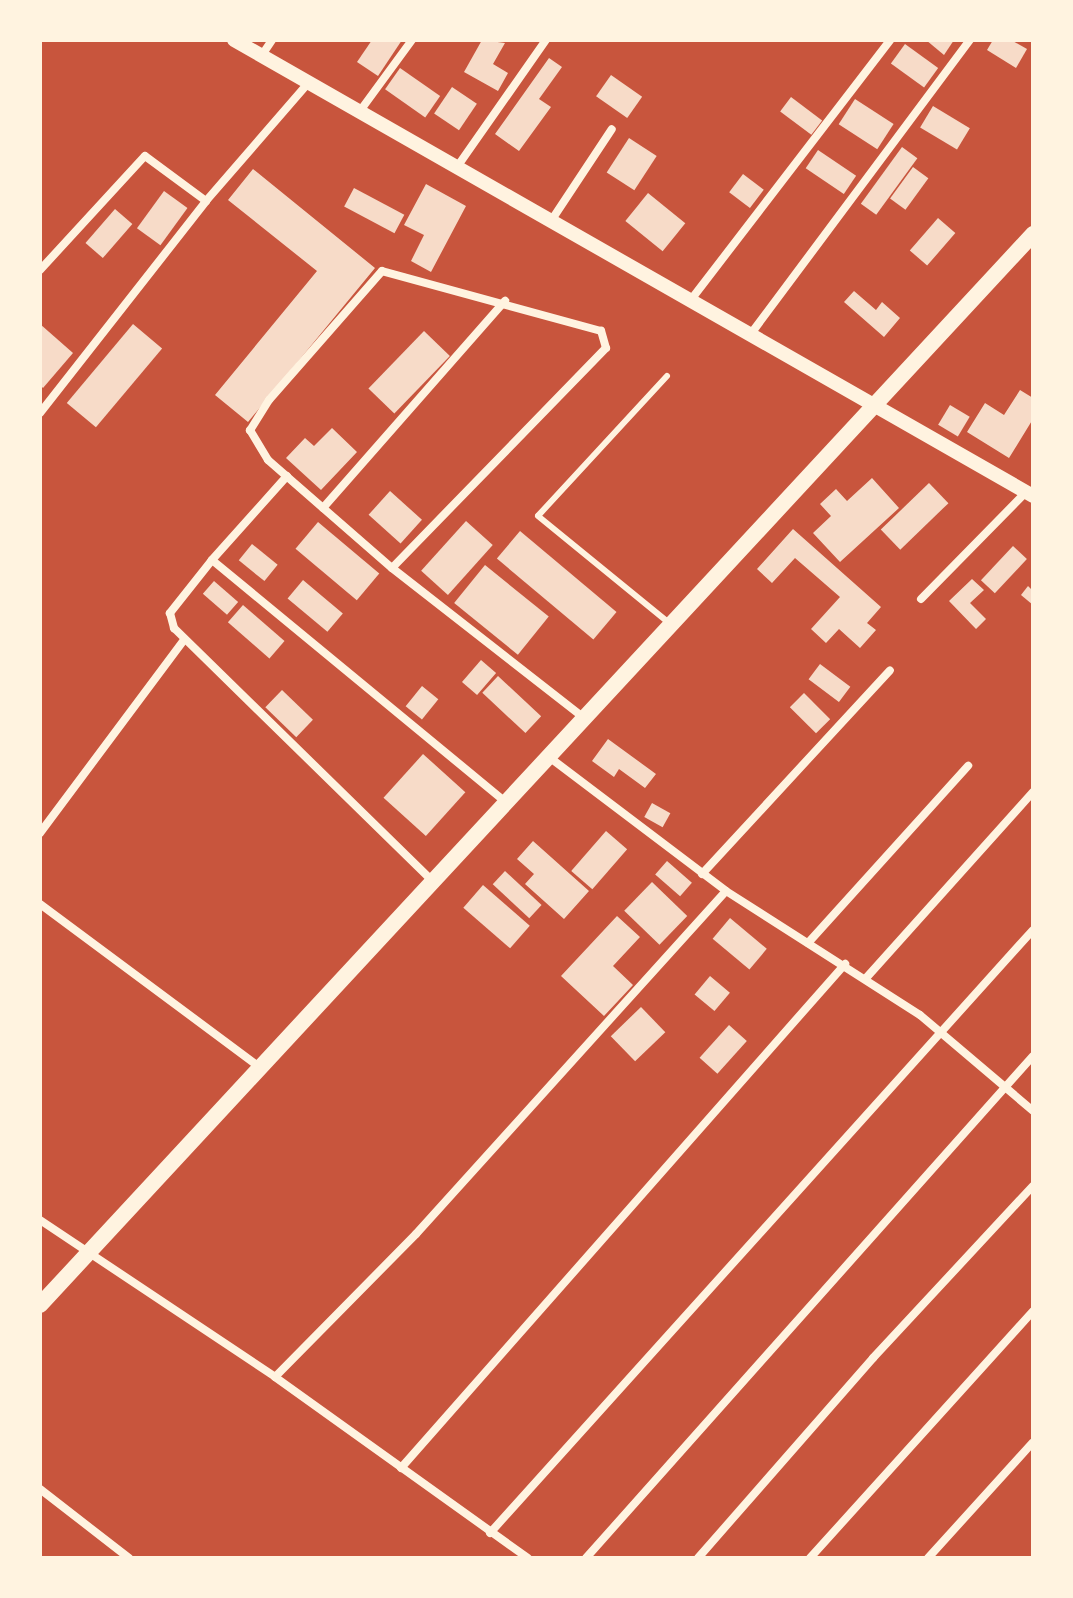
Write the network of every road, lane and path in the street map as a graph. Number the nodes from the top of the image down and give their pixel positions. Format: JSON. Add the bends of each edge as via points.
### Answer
{"nodes":[{"id":1,"x":234,"y":40,"type":"edge"},
{"id":2,"x":272,"y":40,"type":"edge"},
{"id":3,"x":412,"y":40,"type":"edge"},
{"id":4,"x":546,"y":40,"type":"edge"},
{"id":5,"x":890,"y":40,"type":"edge"},
{"id":6,"x":970,"y":40,"type":"edge"},
{"id":7,"x":262,"y":55,"type":"junction"},
{"id":8,"x":309,"y":82,"type":"junction"},
{"id":9,"x":360,"y":111,"type":"junction"},
{"id":10,"x":612,"y":129,"type":"dead end"},
{"id":11,"x":457,"y":167,"type":"junction"},
{"id":12,"x":206,"y":201,"type":"junction"},
{"id":13,"x":551,"y":221,"type":"junction"},
{"id":14,"x":1033,"y":234,"type":"edge"},
{"id":15,"x":40,"y":270,"type":"edge"},
{"id":16,"x":505,"y":301,"type":"junction"},
{"id":17,"x":690,"y":301,"type":"junction"},
{"id":18,"x":750,"y":335,"type":"junction"},
{"id":19,"x":667,"y":376,"type":"dead end"},
{"id":20,"x":42,"y":408,"type":"edge"},
{"id":21,"x":872,"y":409,"type":"junction"},
{"id":22,"x":287,"y":476,"type":"junction"},
{"id":23,"x":1029,"y":494,"type":"edge"},
{"id":24,"x":323,"y":508,"type":"junction"},
{"id":25,"x":212,"y":560,"type":"junction"},
{"id":26,"x":392,"y":568,"type":"junction"},
{"id":27,"x":921,"y":599,"type":"dead end"},
{"id":28,"x":674,"y":628,"type":"junction"},
{"id":29,"x":184,"y":640,"type":"junction"},
{"id":30,"x":890,"y":670,"type":"dead end"},
{"id":31,"x":585,"y":719,"type":"junction"},
{"id":32,"x":549,"y":757,"type":"junction"},
{"id":33,"x":968,"y":766,"type":"dead end"},
{"id":34,"x":1033,"y":792,"type":"edge"},
{"id":35,"x":507,"y":803,"type":"junction"},
{"id":36,"x":40,"y":833,"type":"edge"},
{"id":37,"x":702,"y":874,"type":"junction"},
{"id":38,"x":433,"y":883,"type":"junction"},
{"id":39,"x":726,"y":891,"type":"junction"},
{"id":40,"x":40,"y":904,"type":"edge"},
{"id":41,"x":1033,"y":930,"type":"edge"},
{"id":42,"x":808,"y":943,"type":"junction"},
{"id":43,"x":845,"y":964,"type":"junction"},
{"id":44,"x":867,"y":977,"type":"junction"},
{"id":45,"x":942,"y":1032,"type":"junction"},
{"id":46,"x":1033,"y":1056,"type":"edge"},
{"id":47,"x":261,"y":1068,"type":"junction"},
{"id":48,"x":1006,"y":1087,"type":"junction"},
{"id":49,"x":1033,"y":1111,"type":"edge"},
{"id":50,"x":1033,"y":1186,"type":"edge"},
{"id":51,"x":40,"y":1220,"type":"edge"},
{"id":52,"x":89,"y":1253,"type":"junction"},
{"id":53,"x":40,"y":1305,"type":"edge"},
{"id":54,"x":1033,"y":1311,"type":"edge"},
{"id":55,"x":275,"y":1377,"type":"junction"},
{"id":56,"x":1033,"y":1442,"type":"edge"},
{"id":57,"x":401,"y":1468,"type":"junction"},
{"id":58,"x":40,"y":1489,"type":"edge"},
{"id":59,"x":490,"y":1533,"type":"junction"},
{"id":60,"x":129,"y":1558,"type":"edge"},
{"id":61,"x":528,"y":1558,"type":"edge"},
{"id":62,"x":586,"y":1558,"type":"edge"},
{"id":63,"x":698,"y":1558,"type":"edge"},
{"id":64,"x":810,"y":1558,"type":"edge"},
{"id":65,"x":928,"y":1558,"type":"edge"}],
"edges":[{"from":1,"to":7,"type":"street"},
{"from":2,"to":7,"type":"street"},
{"from":3,"to":9,"type":"street"},
{"from":4,"to":11,"type":"street"},
{"from":5,"to":17,"type":"street"},
{"from":6,"to":18,"type":"street"},
{"from":7,"to":8,"type":"street"},
{"from":8,"to":9,"type":"street"},
{"from":8,"to":12,"type":"street"},
{"from":9,"to":11,"type":"street"},
{"from":10,"to":13,"type":"street"},
{"from":11,"to":13,"type":"street"},
{"from":12,"to":15,"type":"street","via":[[145,156]]},
{"from":12,"to":20,"type":"street"},
{"from":13,"to":17,"type":"street"},
{"from":14,"to":21,"type":"main road"},
{"from":16,"to":22,"type":"street","via":[[388,271],[370,279],[252,424],[253,439]]},
{"from":16,"to":24,"type":"street"},
{"from":16,"to":26,"type":"street","via":[[601,331],[606,348]]},
{"from":17,"to":18,"type":"street"},
{"from":18,"to":21,"type":"street"},
{"from":19,"to":28,"type":"lane","via":[[538,516]]},
{"from":21,"to":23,"type":"street"},
{"from":21,"to":28,"type":"main road"},
{"from":22,"to":24,"type":"street"},
{"from":22,"to":25,"type":"street"},
{"from":23,"to":27,"type":"street"},
{"from":24,"to":26,"type":"street"},
{"from":25,"to":29,"type":"street","via":[[170,613],[168,619]]},
{"from":25,"to":35,"type":"street"},
{"from":26,"to":31,"type":"street"},
{"from":28,"to":31,"type":"main road"},
{"from":29,"to":36,"type":"street"},
{"from":29,"to":38,"type":"street"},
{"from":30,"to":37,"type":"street"},
{"from":31,"to":32,"type":"main road"},
{"from":32,"to":35,"type":"main road"},
{"from":32,"to":37,"type":"street"},
{"from":33,"to":42,"type":"street"},
{"from":34,"to":44,"type":"street"},
{"from":35,"to":38,"type":"main road"},
{"from":37,"to":39,"type":"street"},
{"from":38,"to":47,"type":"main road"},
{"from":39,"to":42,"type":"street"},
{"from":39,"to":55,"type":"street","via":[[427,1223]]},
{"from":40,"to":47,"type":"street"},
{"from":41,"to":45,"type":"street"},
{"from":42,"to":43,"type":"street"},
{"from":43,"to":44,"type":"street"},
{"from":43,"to":57,"type":"street"},
{"from":44,"to":45,"type":"street"},
{"from":45,"to":48,"type":"street"},
{"from":45,"to":59,"type":"street"},
{"from":46,"to":48,"type":"street"},
{"from":47,"to":52,"type":"main road"},
{"from":48,"to":49,"type":"street"},
{"from":48,"to":62,"type":"street"},
{"from":50,"to":63,"type":"street"},
{"from":51,"to":52,"type":"street"},
{"from":52,"to":53,"type":"main road"},
{"from":52,"to":55,"type":"street"},
{"from":54,"to":64,"type":"street"},
{"from":55,"to":57,"type":"street"},
{"from":56,"to":65,"type":"street"},
{"from":57,"to":59,"type":"street"},
{"from":58,"to":60,"type":"street"},
{"from":59,"to":61,"type":"street"}]}
